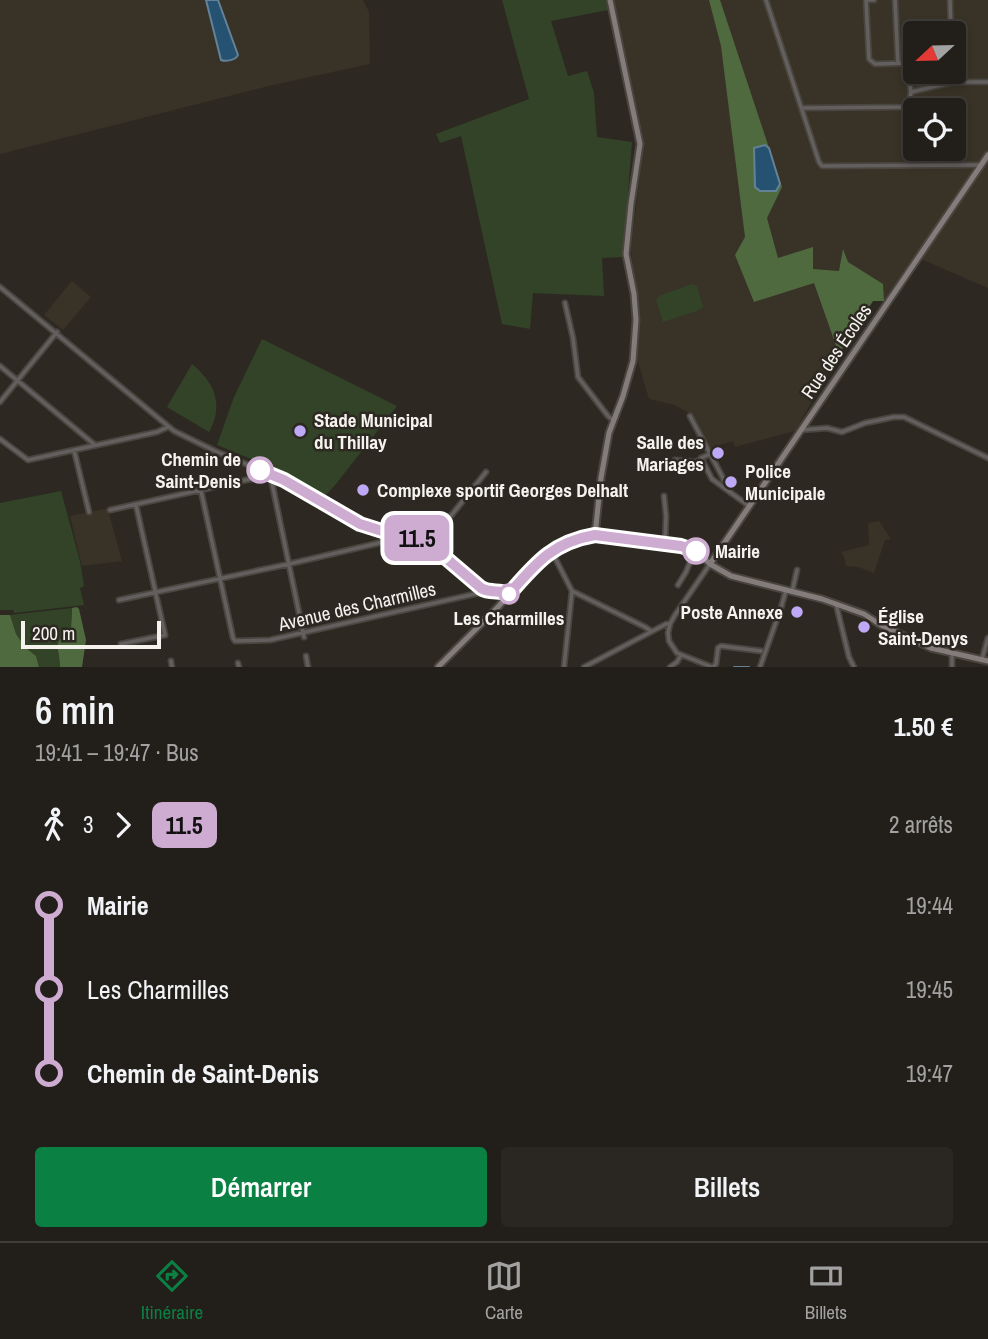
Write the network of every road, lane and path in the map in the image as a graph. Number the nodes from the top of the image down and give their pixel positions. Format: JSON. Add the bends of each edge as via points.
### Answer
{"nodes":[{"id":1,"x":610,"y":0,"type":"edge"},
{"id":2,"x":766,"y":0,"type":"edge"},
{"id":3,"x":874,"y":0,"type":"edge"},
{"id":4,"x":895,"y":0,"type":"edge"},
{"id":5,"x":950,"y":0,"type":"edge"},
{"id":6,"x":951,"y":21,"type":"edge"},
{"id":7,"x":898,"y":63,"type":"junction"},
{"id":8,"x":966,"y":82,"type":"edge"},
{"id":9,"x":988,"y":82,"type":"edge"},
{"id":10,"x":945,"y":84,"type":"edge"},
{"id":11,"x":911,"y":92,"type":"junction"},
{"id":12,"x":802,"y":108,"type":"junction"},
{"id":13,"x":988,"y":155,"type":"edge"},
{"id":14,"x":982,"y":164,"type":"junction"},
{"id":15,"x":0,"y":287,"type":"edge"},
{"id":16,"x":565,"y":303,"type":"dead end"},
{"id":17,"x":57,"y":332,"type":"junction"},
{"id":18,"x":0,"y":366,"type":"edge"},
{"id":19,"x":17,"y":381,"type":"junction"},
{"id":20,"x":0,"y":402,"type":"edge"},
{"id":21,"x":690,"y":416,"type":"dead end"},
{"id":22,"x":613,"y":420,"type":"junction"},
{"id":23,"x":168,"y":428,"type":"junction"},
{"id":24,"x":801,"y":430,"type":"junction"},
{"id":25,"x":0,"y":439,"type":"edge"},
{"id":26,"x":95,"y":445,"type":"junction"},
{"id":27,"x":74,"y":450,"type":"junction"},
{"id":28,"x":710,"y":454,"type":"junction"},
{"id":29,"x":988,"y":458,"type":"edge"},
{"id":30,"x":701,"y":459,"type":"junction"},
{"id":31,"x":675,"y":460,"type":"dead end"},
{"id":32,"x":265,"y":472,"type":"junction"},
{"id":33,"x":486,"y":472,"type":"dead end"},
{"id":34,"x":273,"y":477,"type":"junction"},
{"id":35,"x":201,"y":491,"type":"junction"},
{"id":36,"x":731,"y":493,"type":"junction"},
{"id":37,"x":664,"y":496,"type":"dead end"},
{"id":38,"x":136,"y":505,"type":"junction"},
{"id":39,"x":749,"y":506,"type":"junction"},
{"id":40,"x":110,"y":510,"type":"dead end"},
{"id":41,"x":89,"y":512,"type":"dead end"},
{"id":42,"x":405,"y":534,"type":"junction"},
{"id":43,"x":595,"y":535,"type":"junction"},
{"id":44,"x":415,"y":537,"type":"junction"},
{"id":45,"x":665,"y":544,"type":"junction"},
{"id":46,"x":695,"y":550,"type":"junction"},
{"id":47,"x":551,"y":551,"type":"junction"},
{"id":48,"x":289,"y":564,"type":"junction"},
{"id":49,"x":710,"y":564,"type":"junction"},
{"id":50,"x":797,"y":570,"type":"dead end"},
{"id":51,"x":221,"y":579,"type":"junction"},
{"id":52,"x":678,"y":585,"type":"dead end"},
{"id":53,"x":572,"y":591,"type":"junction"},
{"id":54,"x":789,"y":591,"type":"junction"},
{"id":55,"x":488,"y":592,"type":"junction"},
{"id":56,"x":155,"y":593,"type":"junction"},
{"id":57,"x":509,"y":594,"type":"junction"},
{"id":58,"x":119,"y":600,"type":"dead end"},
{"id":59,"x":836,"y":604,"type":"junction"},
{"id":60,"x":670,"y":624,"type":"junction"},
{"id":61,"x":651,"y":632,"type":"junction"},
{"id":62,"x":303,"y":635,"type":"junction"},
{"id":63,"x":988,"y":638,"type":"edge"},
{"id":64,"x":121,"y":645,"type":"dead end"},
{"id":65,"x":761,"y":652,"type":"dead end"},
{"id":66,"x":952,"y":653,"type":"junction"},
{"id":67,"x":681,"y":655,"type":"junction"},
{"id":68,"x":306,"y":656,"type":"dead end"},
{"id":69,"x":985,"y":660,"type":"edge"},
{"id":70,"x":171,"y":661,"type":"dead end"},
{"id":71,"x":853,"y":665,"type":"edge"},
{"id":72,"x":172,"y":667,"type":"edge"},
{"id":73,"x":308,"y":667,"type":"edge"},
{"id":74,"x":438,"y":667,"type":"edge"},
{"id":75,"x":564,"y":667,"type":"edge"},
{"id":76,"x":584,"y":667,"type":"edge"},
{"id":77,"x":670,"y":667,"type":"edge"},
{"id":78,"x":712,"y":667,"type":"edge"},
{"id":79,"x":760,"y":667,"type":"edge"},
{"id":80,"x":846,"y":667,"type":"edge"},
{"id":81,"x":952,"y":667,"type":"edge"}],
"edges":[{"from":1,"to":22,"type":"street","via":[[640,144],[626,254],[634,294],[635,341],[626,387]]},
{"from":2,"to":12,"type":"street"},
{"from":3,"to":7,"type":"street","via":[[866,0],[869,59],[875,64]]},
{"from":4,"to":7,"type":"street"},
{"from":5,"to":6,"type":"street"},
{"from":7,"to":11,"type":"street","via":[[909,65]]},
{"from":8,"to":9,"type":"street"},
{"from":10,"to":11,"type":"street"},
{"from":11,"to":12,"type":"street","via":[[909,104],[903,107]]},
{"from":12,"to":14,"type":"street","via":[[822,166]]},
{"from":13,"to":14,"type":"street","name":"Rue des Écoles"},
{"from":14,"to":24,"type":"street","name":"Rue des Écoles"},
{"from":15,"to":17,"type":"street"},
{"from":16,"to":22,"type":"street","via":[[578,377]]},
{"from":17,"to":19,"type":"street"},
{"from":17,"to":23,"type":"street"},
{"from":18,"to":19,"type":"street"},
{"from":19,"to":20,"type":"street"},
{"from":19,"to":26,"type":"street"},
{"from":21,"to":28,"type":"street"},
{"from":22,"to":43,"type":"street"},
{"from":23,"to":26,"type":"street"},
{"from":23,"to":32,"type":"street"},
{"from":24,"to":29,"type":"street","via":[[842,432],[865,422],[904,416]]},
{"from":24,"to":39,"type":"street","name":"Rue des Écoles"},
{"from":25,"to":27,"type":"street","via":[[28,460]]},
{"from":26,"to":27,"type":"street"},
{"from":27,"to":41,"type":"street"},
{"from":28,"to":30,"type":"street"},
{"from":28,"to":36,"type":"street"},
{"from":30,"to":31,"type":"street"},
{"from":30,"to":36,"type":"street","via":[[712,480]]},
{"from":32,"to":34,"type":"street"},
{"from":32,"to":35,"type":"street"},
{"from":33,"to":44,"type":"street","via":[[442,527]]},
{"from":34,"to":42,"type":"street","via":[[360,524]]},
{"from":34,"to":48,"type":"street"},
{"from":35,"to":38,"type":"street"},
{"from":35,"to":51,"type":"street"},
{"from":36,"to":39,"type":"street"},
{"from":37,"to":45,"type":"street"},
{"from":38,"to":40,"type":"street"},
{"from":38,"to":56,"type":"street"},
{"from":39,"to":49,"type":"street","name":"Rue des Écoles"},
{"from":42,"to":44,"type":"street"},
{"from":42,"to":48,"type":"street"},
{"from":43,"to":45,"type":"street"},
{"from":43,"to":47,"type":"street","via":[[568,541]]},
{"from":44,"to":55,"type":"street"},
{"from":45,"to":46,"type":"street"},
{"from":46,"to":49,"type":"street"},
{"from":46,"to":52,"type":"street"},
{"from":47,"to":53,"type":"street"},
{"from":47,"to":57,"type":"street"},
{"from":48,"to":51,"type":"street"},
{"from":48,"to":62,"type":"street"},
{"from":49,"to":54,"type":"street","via":[[731,576]]},
{"from":49,"to":60,"type":"street"},
{"from":50,"to":54,"type":"street"},
{"from":51,"to":56,"type":"street"},
{"from":51,"to":62,"type":"street","name":"Avenue des Charmilles","via":[[235,641]]},
{"from":53,"to":61,"type":"street"},
{"from":53,"to":75,"type":"street"},
{"from":54,"to":59,"type":"street"},
{"from":54,"to":79,"type":"street"},
{"from":55,"to":57,"type":"street"},
{"from":55,"to":62,"type":"street","name":"Avenue des Charmilles"},
{"from":56,"to":58,"type":"street"},
{"from":56,"to":64,"type":"street","via":[[165,635]]},
{"from":57,"to":74,"type":"street"},
{"from":59,"to":66,"type":"street","via":[[931,648]]},
{"from":59,"to":71,"type":"street"},
{"from":60,"to":61,"type":"street"},
{"from":60,"to":67,"type":"street","via":[[669,641]]},
{"from":61,"to":76,"type":"street"},
{"from":63,"to":69,"type":"street"},
{"from":65,"to":78,"type":"street","via":[[721,646]]},
{"from":66,"to":69,"type":"street"},
{"from":66,"to":81,"type":"street"},
{"from":67,"to":77,"type":"street"},
{"from":67,"to":78,"type":"street"},
{"from":68,"to":73,"type":"street"},
{"from":70,"to":72,"type":"street"},
{"from":71,"to":80,"type":"street"}]}
